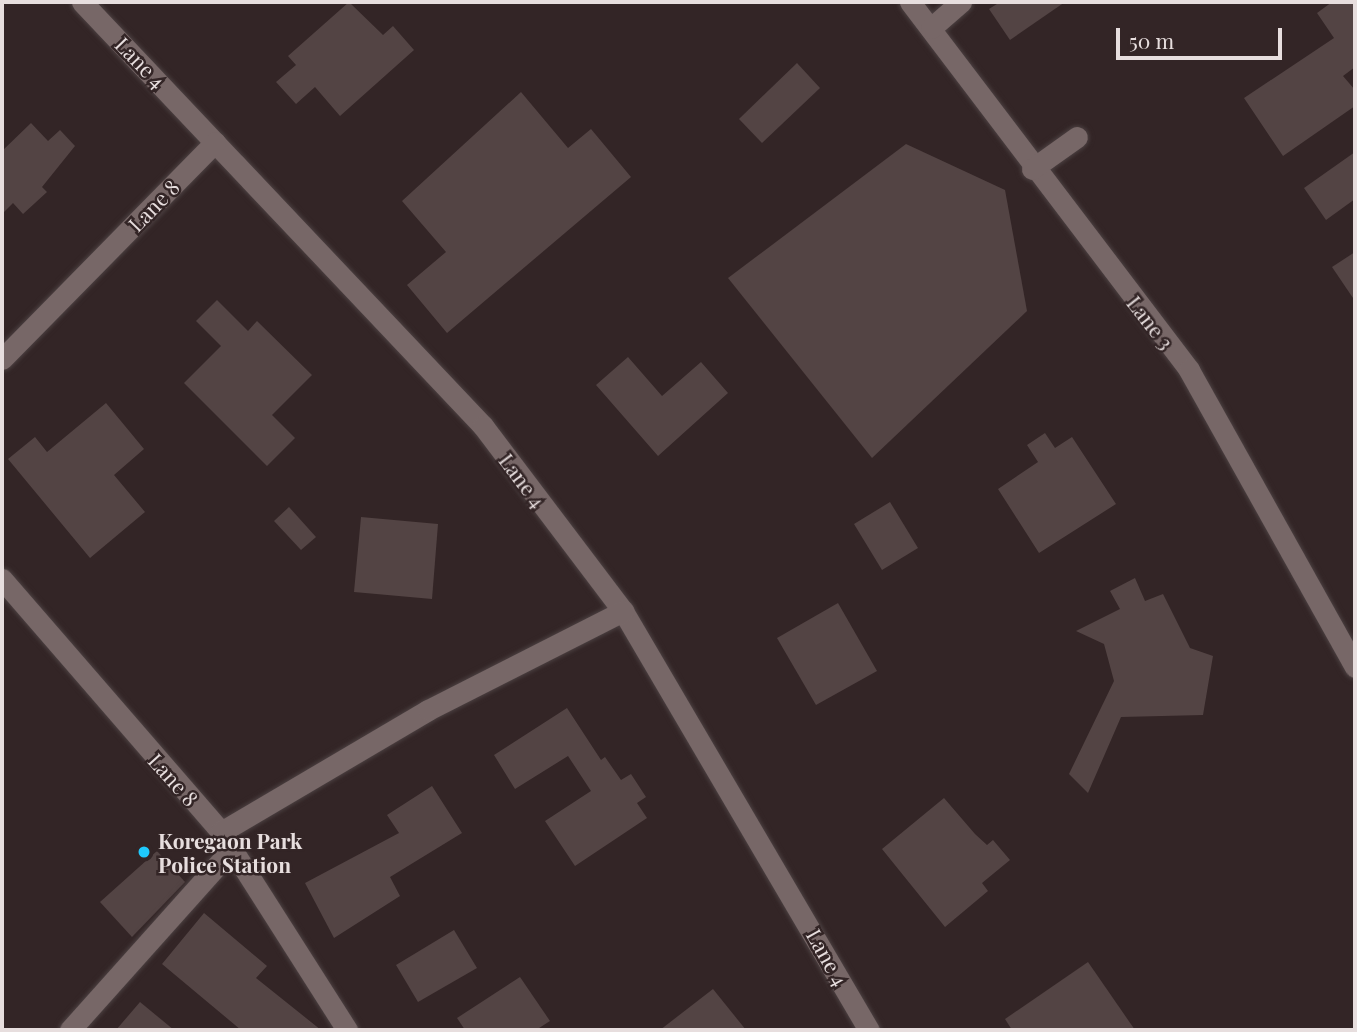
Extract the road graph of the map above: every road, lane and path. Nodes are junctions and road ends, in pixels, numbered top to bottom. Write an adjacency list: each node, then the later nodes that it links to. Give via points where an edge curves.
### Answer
1 (82, 2): 6 (street, Lane 4)
2 (910, 2): 4 (street, Lane 3)
3 (961, 2): 4 (street)
4 (932, 28): 7 (street, Lane 3)
5 (1077, 137): 7 (street)
6 (215, 142): 8 (street, Lane 8); 10 (street, Lane 4, via 483,426)
7 (1032, 169): 11 (street, Lane 3, via 1189,370)
8 (2, 359)
9 (2, 579): 12 (street, Lane 8)
10 (622, 611): 12 (street, via 428,710); 15 (street, Lane 4)
11 (1355, 667)
12 (226, 841): 13 (street); 14 (street, Lane 8)
13 (70, 1030)
14 (347, 1030)
15 (869, 1030)

